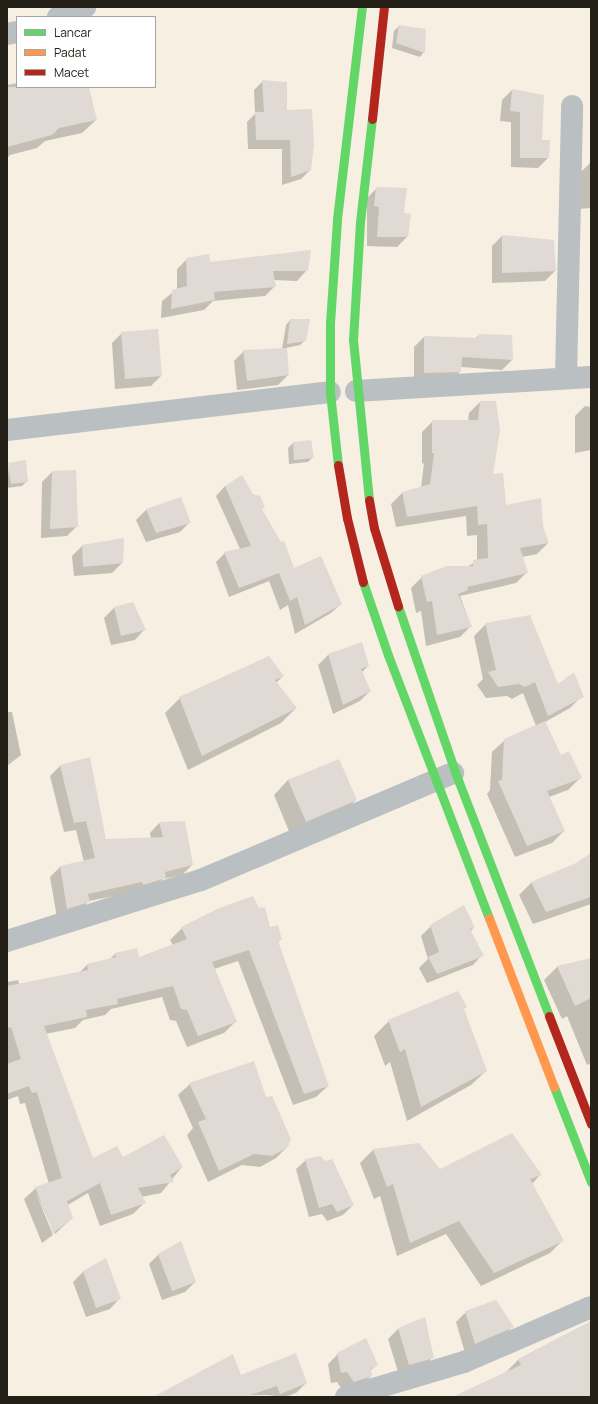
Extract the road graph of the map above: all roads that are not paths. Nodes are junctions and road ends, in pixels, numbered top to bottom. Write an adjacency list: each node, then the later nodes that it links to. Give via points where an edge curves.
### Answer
1 (85, 7): 4 (street)
2 (362, 7): 6 (highway)
3 (384, 7): 6 (highway)
4 (61, 16)
5 (572, 106): 8 (street)
6 (361, 113): 9 (highway, via 360,222 355,282); 10 (highway, via 334,270)
7 (591, 376): 8 (street)
8 (566, 377): 9 (street)
9 (356, 391): 12 (highway, via 374,528 409,644)
10 (330, 392): 11 (street); 13 (highway, via 346,510 363,582)
11 (7, 430)
12 (456, 772): 13 (street); 15 (highway)
13 (435, 781): 14 (street, via 201,880); 16 (highway)
14 (7, 941)
15 (591, 1124)
16 (591, 1182)
17 (591, 1307): 18 (street, via 464,1362)
18 (346, 1397)

